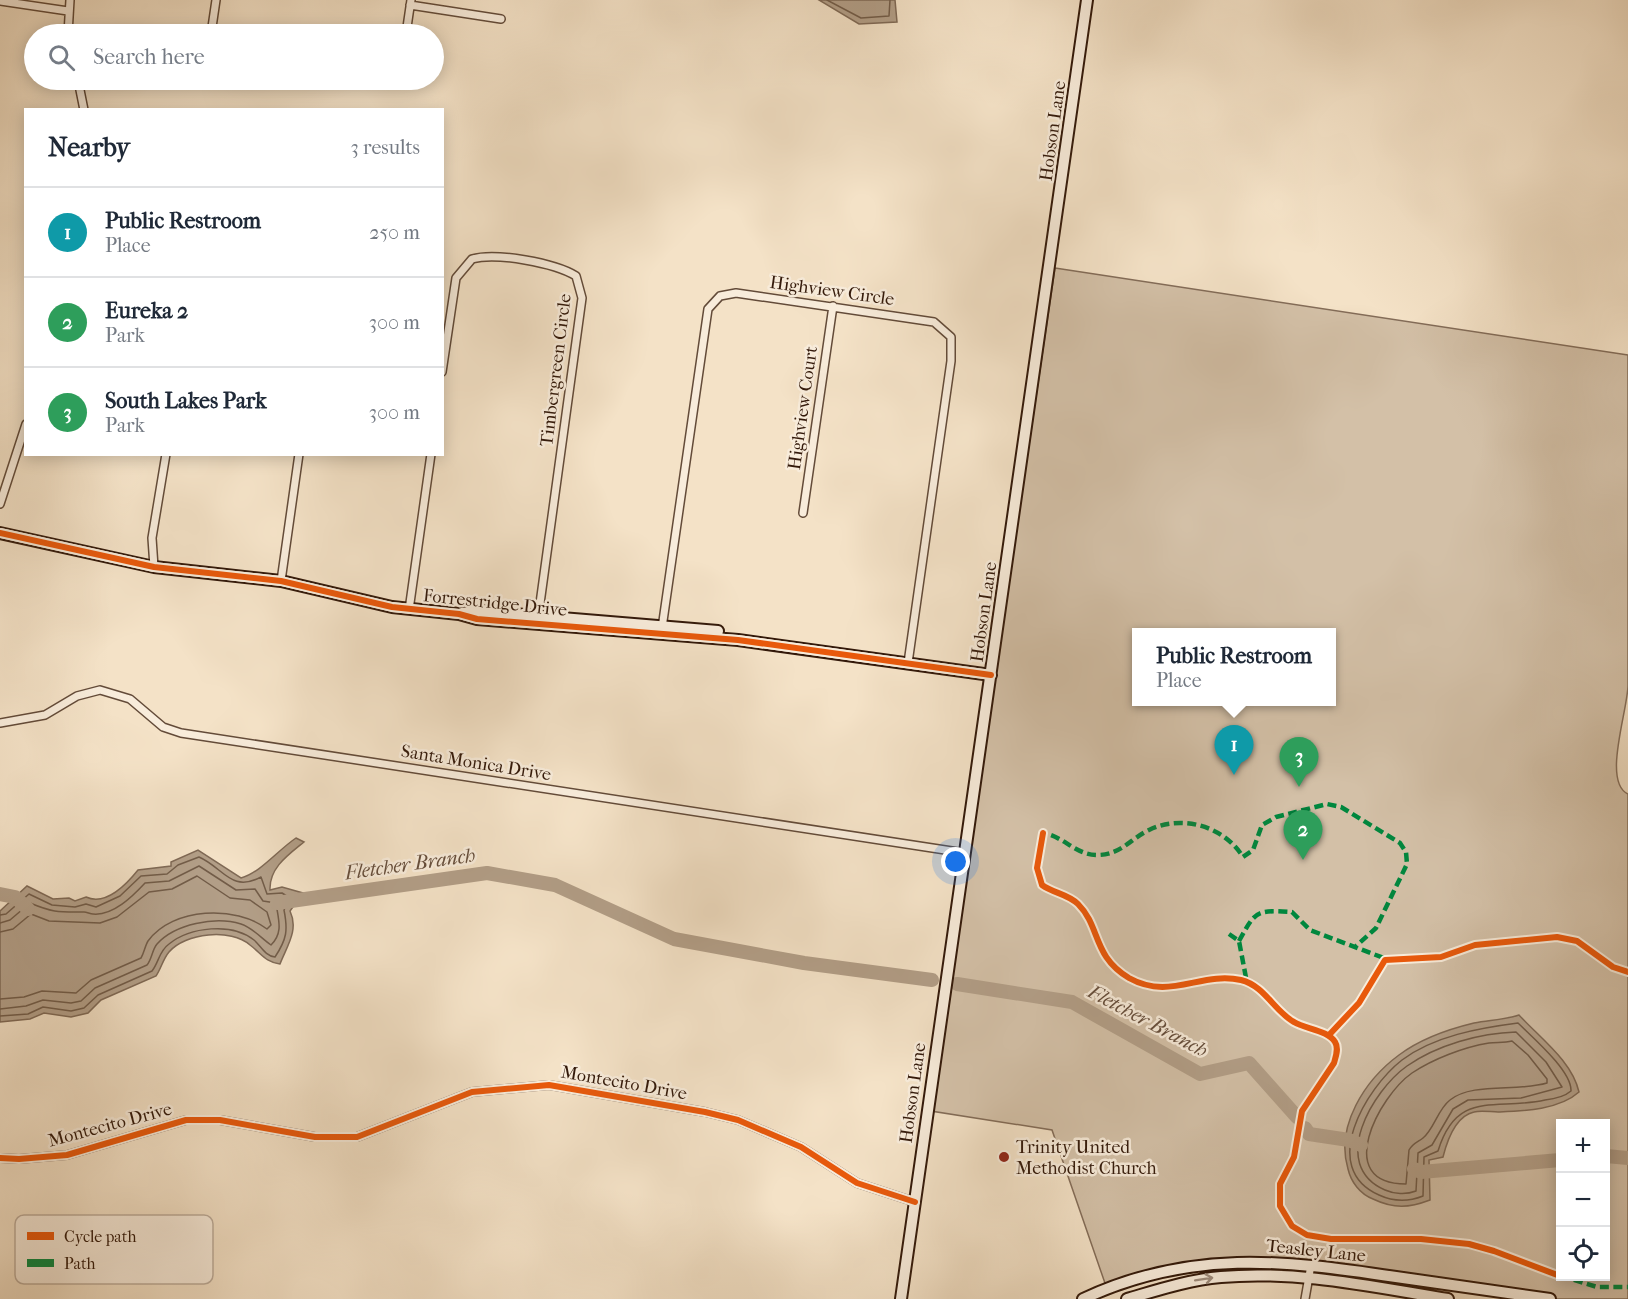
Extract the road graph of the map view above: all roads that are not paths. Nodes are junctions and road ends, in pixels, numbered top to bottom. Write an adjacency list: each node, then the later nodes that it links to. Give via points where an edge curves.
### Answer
1 (70, 0): 6 (street)
2 (216, 0): 9 (street)
3 (1087, 0): 28 (street, Hobson Lane)
4 (0, 1): 6 (street)
5 (411, 3): 7 (street); 10 (street)
6 (68, 11): 8 (street)
7 (501, 19)
8 (68, 24)
9 (213, 24)
10 (408, 24)
11 (80, 90): 12 (street)
12 (84, 108)
13 (833, 306): 20 (street, Highview Court); 26 (street, Highview Circle, via 736,293 720,296 708,309); 27 (street, Highview Circle, via 934,322 951,337 951,362)
14 (444, 359): 25 (street, Timbergreen Circle, via 456,278 472,259 486,256 562,267 576,276 582,298)
15 (24, 430): 19 (street)
16 (166, 456): 22 (street, via 152,538)
17 (299, 456): 23 (street)
18 (431, 456): 24 (street)
19 (0, 504)
20 (803, 513)
21 (0, 533): 22 (street, Forrestridge Drive)
22 (154, 567): 23 (street, Forrestridge Drive)
23 (281, 581): 24 (street, Forrestridge Drive)
24 (409, 610): 25 (street, Forrestridge Drive, via 459,614 477,611)
25 (537, 620): 26 (street, Forrestridge Drive)
26 (662, 629): 27 (street, Forrestridge Drive, via 770,636)
27 (908, 659): 28 (street, Forrestridge Drive)
28 (992, 671): 30 (street, Hobson Lane)
29 (0, 723): 30 (street, Santa Monica Drive, via 45,715 77,696 100,690 130,699 163,727 181,733)
30 (964, 852): 32 (street, Hobson Lane)
31 (0, 1158): 32 (street, Montecito Drive, via 67,1155 186,1120 220,1120 315,1137 357,1137 472,1092 549,1085 738,1120 799,1146 857,1183)
32 (915, 1202): 35 (street, Hobson Lane)
33 (1311, 1265): 34 (street); 36 (street, Teasley Lane, via 1252,1261 1168,1270); 40 (street, Teasley Lane)
34 (1308, 1277): 37 (street, Teasley Lane, one-way to 34, via 1220,1277); 38 (street); 39 (street, Teasley Lane)
35 (901, 1299)
36 (1083, 1299)
37 (1127, 1299)
38 (1305, 1299)
39 (1448, 1299)
40 (1550, 1299)

